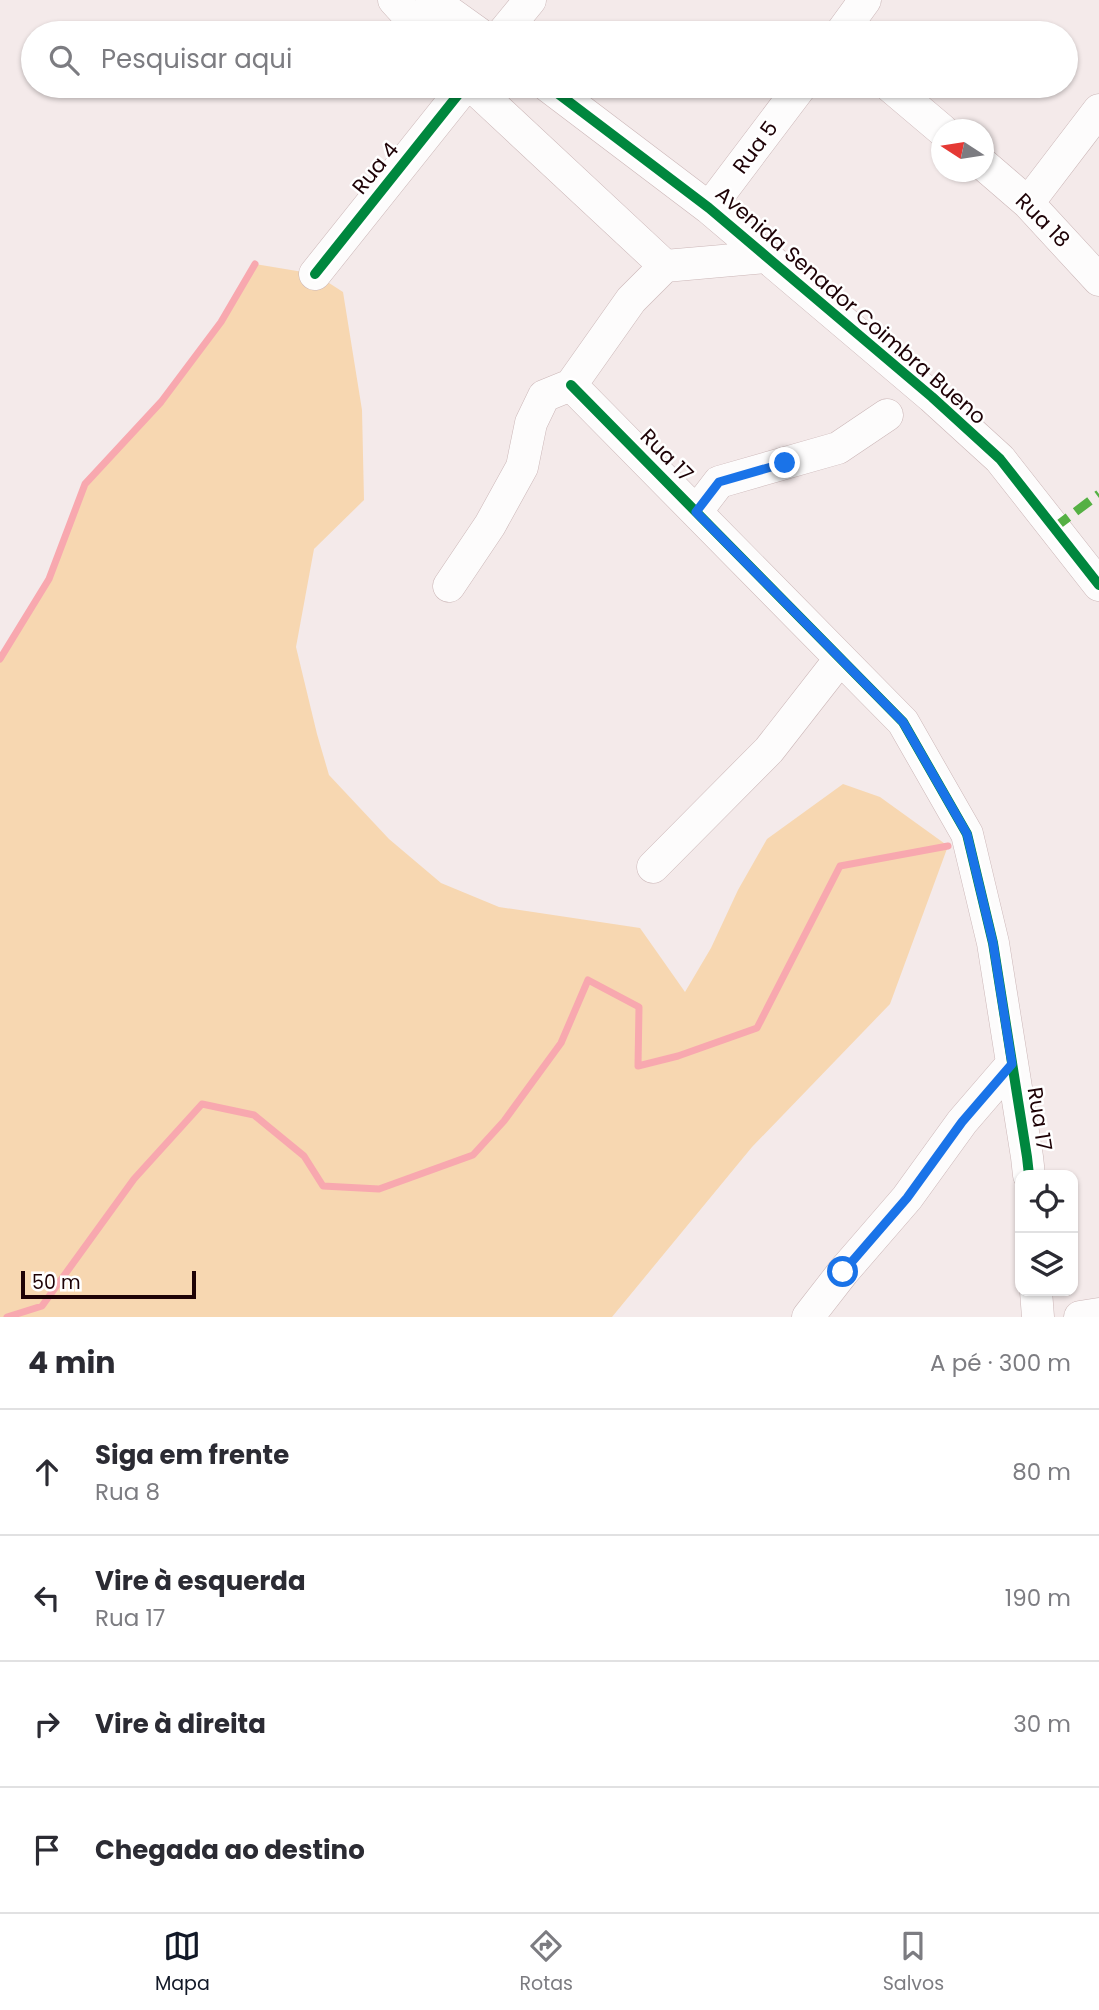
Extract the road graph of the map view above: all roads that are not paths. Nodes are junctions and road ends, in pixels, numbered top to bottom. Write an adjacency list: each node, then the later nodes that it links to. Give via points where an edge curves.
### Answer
1 (394, 0): 5 (street)
2 (432, 0): 6 (street)
3 (530, 0): 7 (street)
4 (866, 0): 8 (street)
5 (413, 21)
6 (461, 21)
7 (513, 21)
8 (850, 21)
9 (455, 98): 21 (street, Rua 4)
10 (485, 98): 20 (street)
11 (564, 98): 18 (street, Avenida Senador Coimbra Bueno)
12 (792, 98): 18 (street, Rua 5)
13 (904, 98): 15 (street)
14 (1099, 110): 17 (street)
15 (931, 121)
16 (994, 173): 17 (street, Rua 18)
17 (1028, 202): 22 (street, Rua 18)
18 (709, 208): 19 (street, Avenida Senador Coimbra Bueno)
19 (767, 257): 20 (street); 26 (street, Avenida Senador Coimbra Bueno, via 1000,459)
20 (665, 266): 23 (street, via 631,300)
21 (315, 274)
22 (1099, 280)
23 (571, 385): 25 (street, Rua 17); 27 (street, via 544,396 531,423 522,467)
24 (887, 415): 25 (street, via 838,448 719,482)
25 (696, 512): 28 (street, Rua 17)
26 (1099, 585)
27 (449, 586)
28 (840, 659): 29 (street, via 769,750); 30 (street, Rua 17, via 903,722 967,834 993,943)
29 (653, 867)
30 (1012, 1064): 31 (street, Rua 17); 34 (street)
31 (1028, 1170)
32 (1036, 1296): 35 (street)
33 (1099, 1314): 36 (street)
34 (808, 1317)
35 (1038, 1317)
36 (1080, 1317)

